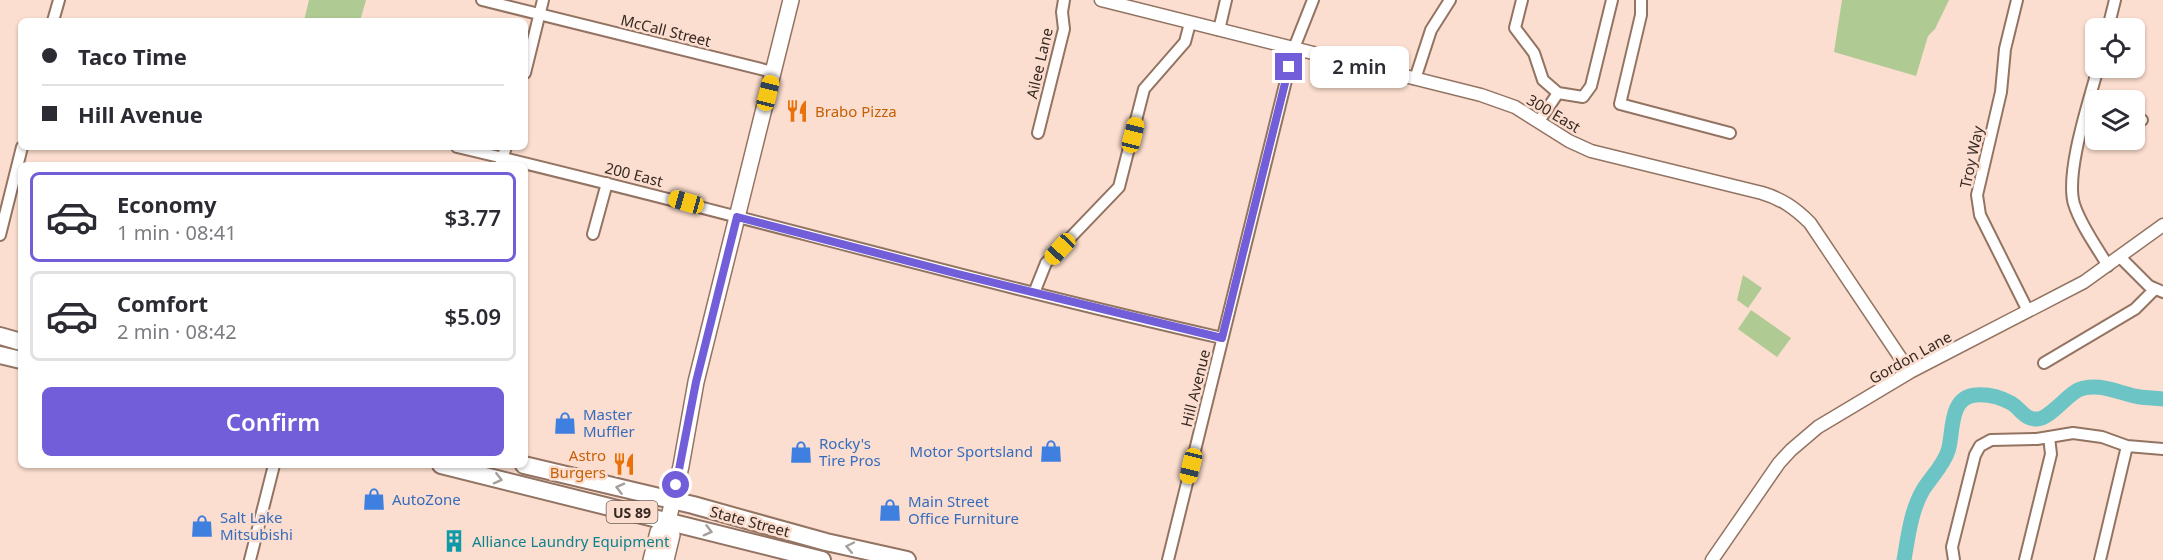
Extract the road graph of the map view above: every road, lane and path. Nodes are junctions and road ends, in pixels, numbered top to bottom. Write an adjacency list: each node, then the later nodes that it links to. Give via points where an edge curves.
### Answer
1 (59, 0): 16 (street)
2 (482, 0): 15 (street, McCall Street)
3 (543, 0): 15 (street)
4 (791, 0): 22 (main road)
5 (1064, 0): 27 (street, Ailee Lane, via 1064,29)
6 (1101, 0): 18 (street, 300 East)
7 (1226, 0): 19 (street)
8 (1313, 0): 20 (street, Hill Avenue)
9 (1450, 0): 23 (street, via 1431,30)
10 (1522, 0): 24 (street, via 1515,28 1534,53 1543,80)
11 (1612, 0): 24 (street, via 1591,86 1583,97)
12 (1641, 0): 28 (street, via 1620,104)
13 (2017, 0): 43 (street, Troy Way, via 1977,195 1980,215)
14 (2115, 0): 17 (street)
15 (540, 14): 21 (street); 22 (street, McCall Street)
16 (54, 18)
17 (2110, 18)
18 (1190, 23): 19 (street, 300 East); 42 (street, via 1185,42 1144,89 1119,187 1046,263)
19 (1219, 30): 20 (street, 300 East)
20 (1294, 48): 23 (street, 300 East); 45 (street, Hill Avenue)
21 (528, 61)
22 (773, 72): 35 (main road)
23 (1415, 79): 25 (street, 300 East, via 1503,102)
24 (1558, 93): 25 (street)
25 (1539, 121): 50 (street, 300 East, via 1591,151 1762,193 1796,209 1810,223)
26 (2085, 129): 40 (street, via 2073,167 2074,205)
27 (1038, 133)
28 (1730, 133)
29 (471, 150): 30 (street, 200 East)
30 (503, 157): 31 (street, 200 East)
31 (523, 162)
32 (18, 163): 38 (street)
33 (528, 163): 34 (street, 200 East)
34 (607, 183): 35 (street, 200 East); 37 (street)
35 (737, 217): 42 (street, 200 East); 57 (main road, via 696,382)
36 (2163, 225): 39 (street, Gordon Lane)
37 (593, 234)
38 (0, 235)
39 (2120, 257): 40 (street, Gordon Lane); 41 (street)
40 (2108, 266): 43 (street, Gordon Lane)
41 (2159, 291): 49 (street)
42 (1034, 292): 45 (street, 200 East)
43 (2028, 311): 50 (street, Gordon Lane)
44 (0, 336): 46 (main road)
45 (1222, 338): 64 (street, Hill Avenue)
46 (18, 341)
47 (0, 355): 48 (main road)
48 (18, 359)
49 (2044, 363)
50 (1910, 372): 65 (street, Gordon Lane, via 1818,427 1791,450)
51 (2049, 437): 52 (street, via 2078,433); 66 (street, via 1991,440 1980,446 1952,547); 67 (street, via 2050,454)
52 (2127, 446): 53 (street); 68 (street)
53 (2163, 449)
54 (528, 466): 57 (main road, State Street / US 89, one-way to 54)
55 (273, 468): 59 (street)
56 (453, 468): 58 (main road, State Street / US 89, one-way to 58)
57 (673, 501): 58 (main road); 63 (main road, State Street / US 89, one-way to 57)
58 (668, 521): 60 (main road, via 658,532); 61 (main road, via 672,536); 62 (main road, State Street / US 89, one-way to 62)
59 (250, 560)
60 (651, 560)
61 (666, 560)
62 (822, 560)
63 (907, 560)
64 (1168, 560)
65 (1712, 560)
66 (1954, 560)
67 (2025, 560)
68 (2100, 560)

